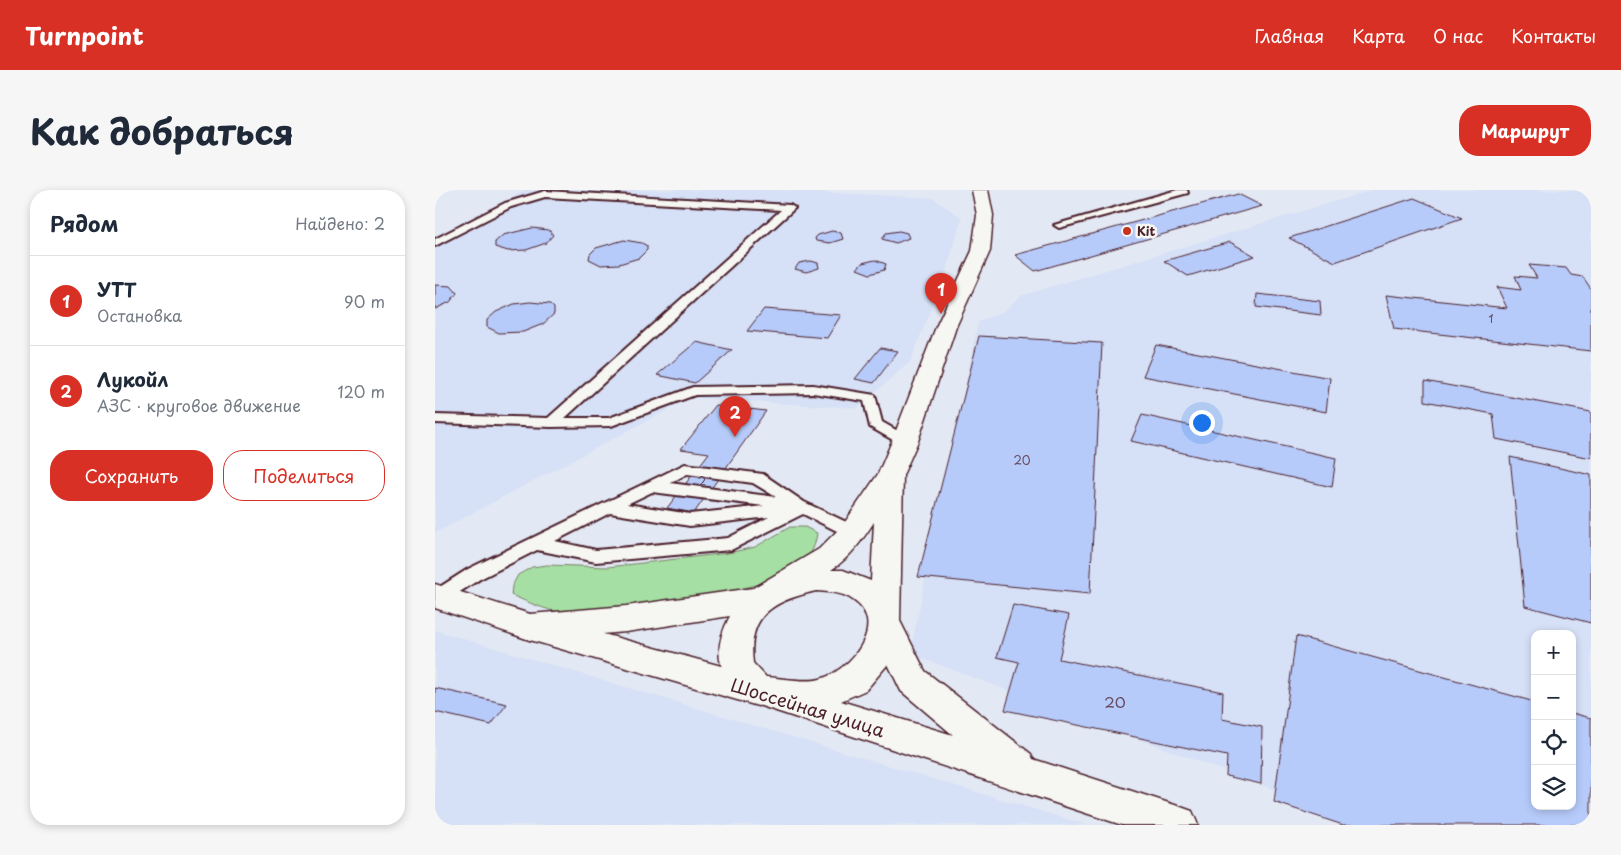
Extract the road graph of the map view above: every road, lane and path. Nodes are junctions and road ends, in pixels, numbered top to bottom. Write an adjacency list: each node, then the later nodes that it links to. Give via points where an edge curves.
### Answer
1 (980, 190): 7 (main road, via 985,215 981,251 946,328)
2 (1182, 190): 3 (lane, via 1183,193)
3 (1059, 225)
4 (435, 243): 6 (lane, via 508,205 545,194 790,208)
5 (435, 419): 6 (lane)
6 (551, 423): 7 (lane, via 611,422 693,391 813,389 870,398 875,424)
7 (905, 441): 8 (main road)
8 (890, 475): 11 (main road); 15 (main road)
9 (608, 507): 10 (lane, via 690,520); 10 (lane, via 650,486); 12 (lane)
10 (803, 507): 11 (lane); 12 (lane, via 731,544 596,556)
11 (853, 532): 14 (main road, via 829,557)
12 (534, 543): 13 (lane)
13 (437, 597): 16 (main road, Шоссейная улица)
14 (760, 598): 15 (main road, via 789,586 816,580 843,582 865,592); 16 (main road, via 626,619); 17 (main road, via 743,621 733,646 739,671)
15 (884, 621): 17 (main road, via 875,657 853,680 820,695); 18 (main road, via 913,681)
16 (530, 627): 17 (main road, Шоссейная улица)
17 (758, 691): 18 (main road, Шоссейная улица)
18 (1028, 775): 19 (main road, Шоссейная улица)
19 (1178, 825)

